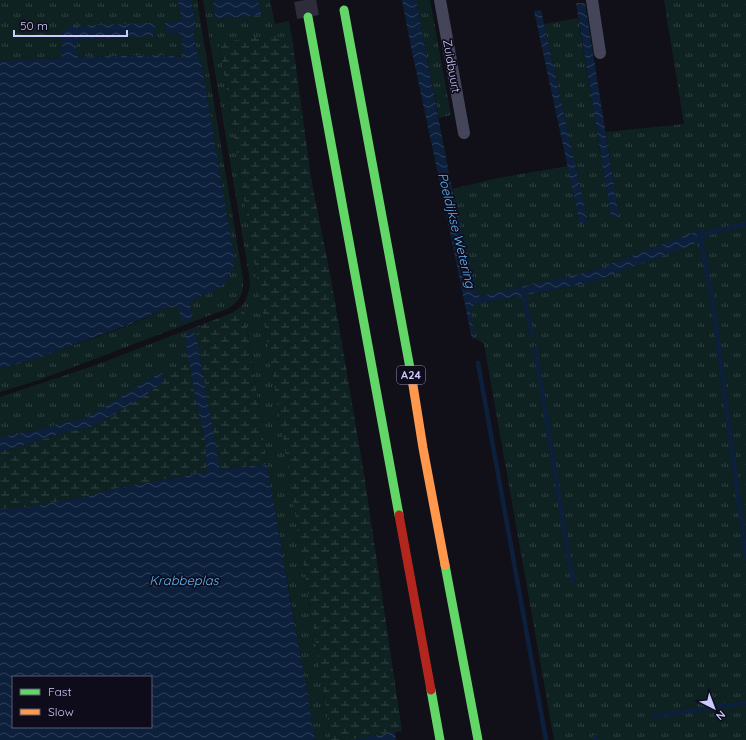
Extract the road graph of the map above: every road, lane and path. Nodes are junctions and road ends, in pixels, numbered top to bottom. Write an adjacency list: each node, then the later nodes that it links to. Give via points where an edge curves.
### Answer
1 (440, 0): 6 (street, Zuidbuurt)
2 (592, 0): 5 (street)
3 (344, 10): 8 (highway, A24)
4 (308, 17): 7 (highway)
5 (600, 53)
6 (464, 133)
7 (440, 740)
8 (478, 740)

